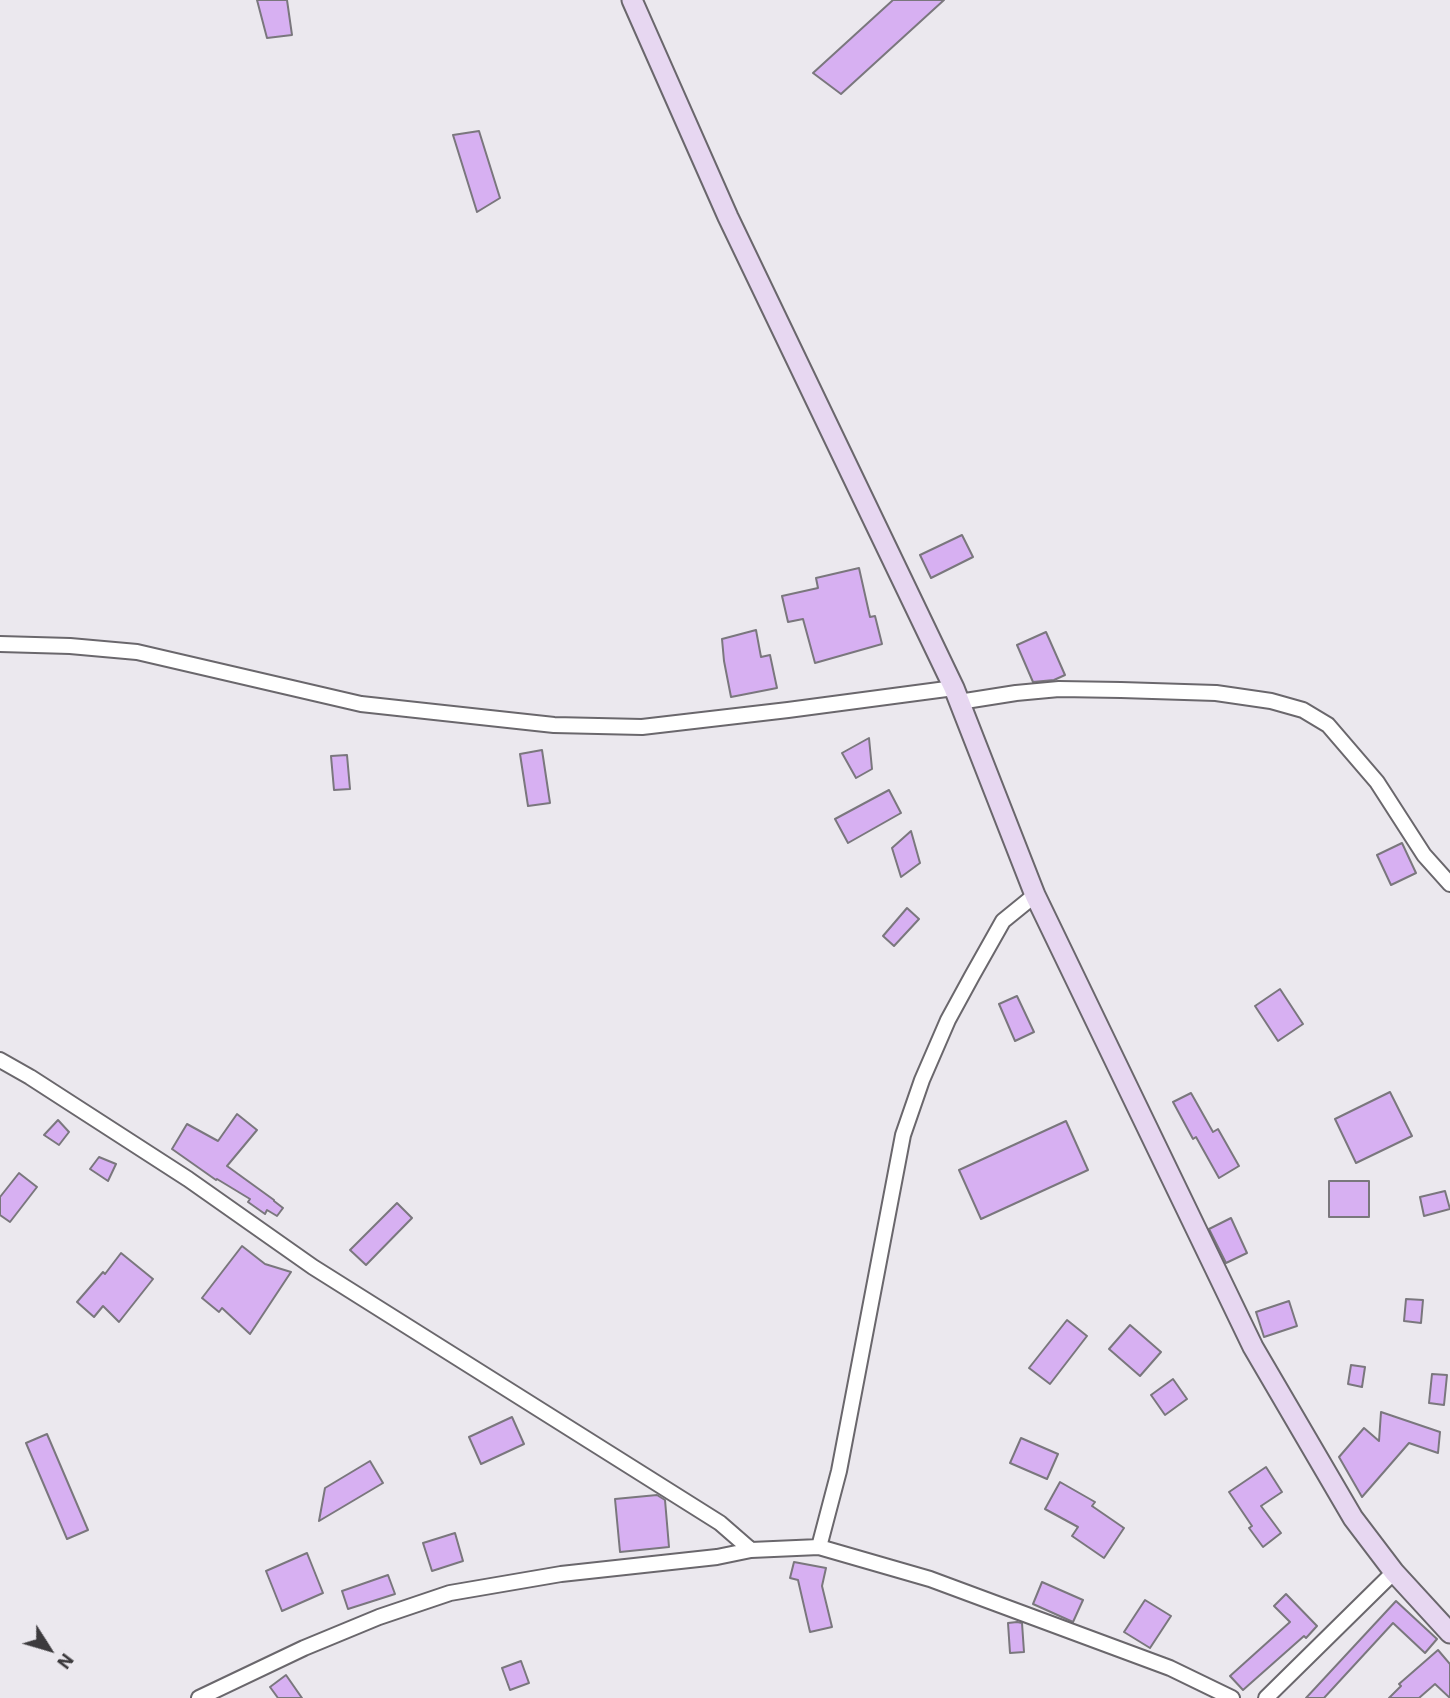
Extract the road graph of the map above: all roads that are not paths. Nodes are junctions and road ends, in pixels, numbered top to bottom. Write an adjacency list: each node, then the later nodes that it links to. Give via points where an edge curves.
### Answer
1 (630, 1): 3 (main road)
2 (0, 644): 3 (street, via 137,652 361,704 554,725 642,727)
3 (957, 695): 4 (street, via 1121,690 1216,694 1303,710 1328,725 1377,782 1424,855); 5 (main road)
4 (1450, 884)
5 (1035, 895): 7 (street, via 1003,921 972,976 948,1020 903,1135 839,1471); 9 (main road, via 1253,1347 1353,1518)
6 (0, 1060): 8 (street, via 188,1179 313,1267 720,1523)
7 (819, 1548): 8 (street); 12 (street, via 929,1579 1047,1621 1170,1668)
8 (751, 1550): 11 (street, via 450,1593 379,1617)
9 (1394, 1572): 10 (main road); 13 (street)
10 (1450, 1633)
11 (199, 1698)
12 (1232, 1698)
13 (1266, 1698)

